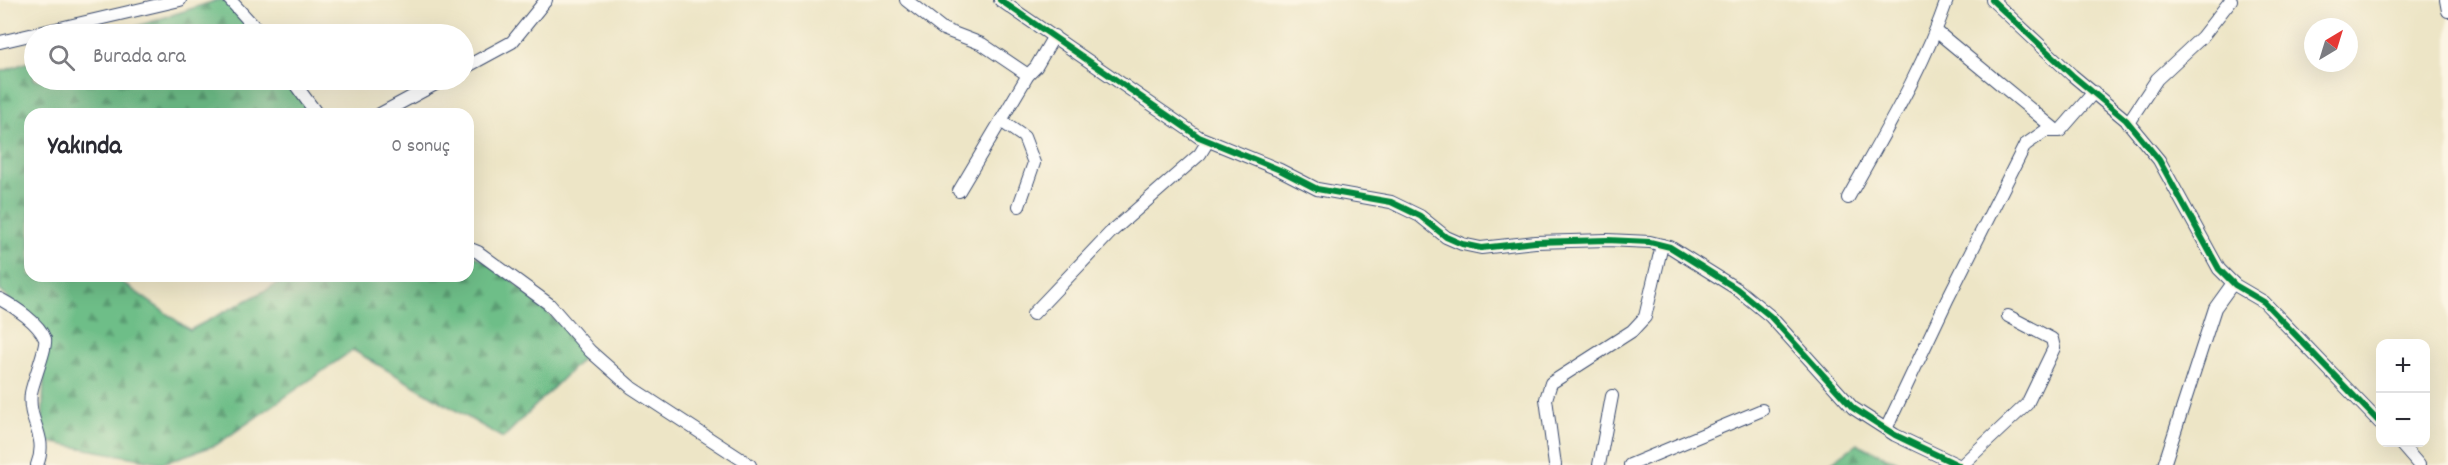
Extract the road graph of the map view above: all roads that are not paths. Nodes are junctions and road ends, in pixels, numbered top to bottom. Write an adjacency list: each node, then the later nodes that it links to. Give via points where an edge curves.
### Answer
1 (180, 0): 11 (street)
2 (230, 0): 12 (street)
3 (546, 0): 17 (street, via 512,42)
4 (906, 0): 18 (street, via 943,28 982,44)
5 (1000, 0): 15 (street)
6 (1947, 0): 13 (street)
7 (1992, 0): 21 (street)
8 (2231, 0): 25 (street, via 2202,37 2157,79)
9 (2446, 0): 10 (street)
10 (2448, 11)
11 (77, 24)
12 (252, 24)
13 (1936, 31): 26 (street); 29 (street)
14 (24, 36): 16 (street)
15 (1054, 36): 18 (street); 27 (street)
16 (0, 42)
17 (474, 63)
18 (1028, 75): 24 (street)
19 (299, 90): 22 (street)
20 (424, 90): 23 (street)
21 (2094, 92): 25 (street); 26 (street)
22 (312, 108)
23 (391, 108)
24 (1001, 121): 28 (street); 30 (street, via 1024,137 1034,163)
25 (2128, 123): 33 (street, via 2159,160 2219,269)
26 (2057, 131): 40 (street, via 2045,131 2025,145)
27 (1208, 141): 31 (street, via 1317,189 1391,202 1462,244 1481,248 1607,240); 35 (street, via 1200,154 1110,233)
28 (959, 191)
29 (1848, 198)
30 (1019, 206)
31 (1662, 245): 40 (street, via 1737,289 1762,310 1853,408); 44 (street, via 1646,317 1632,331 1551,383 1546,399)
32 (474, 250): 43 (street, via 549,304 590,351 632,388)
33 (2233, 283): 39 (street, via 2264,302); 48 (street, via 2215,308)
34 (0, 299): 42 (street, via 12,305 45,339 30,407 42,441)
35 (1033, 314)
36 (2008, 316): 47 (street, via 2052,339 2054,348 2027,404)
37 (1612, 396): 45 (street)
38 (1762, 410): 46 (street)
39 (2376, 419)
40 (1886, 429): 47 (street)
41 (2404, 447): 49 (street)
42 (37, 465)
43 (750, 465)
44 (1555, 465)
45 (1599, 465)
46 (1630, 465)
47 (1960, 465)
48 (2163, 465)
49 (2420, 465)

